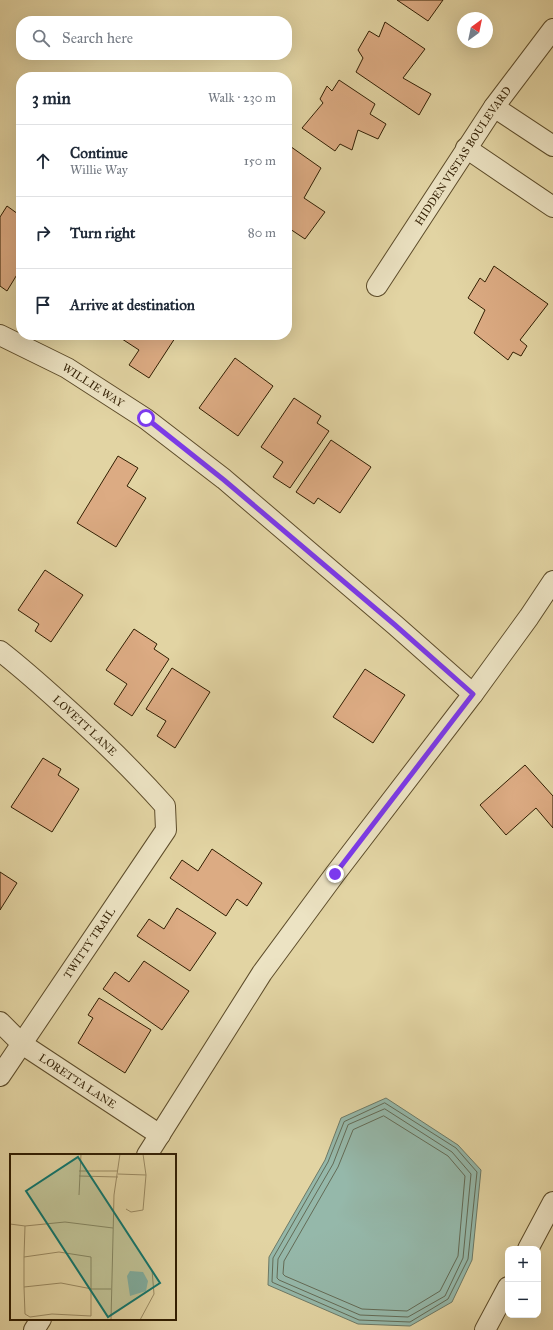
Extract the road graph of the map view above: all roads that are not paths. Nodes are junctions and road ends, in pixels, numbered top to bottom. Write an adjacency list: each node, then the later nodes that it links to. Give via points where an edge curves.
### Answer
1 (553, 29): 2 (street, HIDDEN VISTAS BOULEVARD)
2 (494, 107): 3 (street); 4 (street, HIDDEN VISTAS BOULEVARD)
3 (553, 146)
4 (466, 148): 5 (street); 6 (street, HIDDEN VISTAS BOULEVARD)
5 (553, 206)
6 (376, 286)
7 (0, 334): 10 (street, WILLIE WAY, via 67,368 146,418 224,480)
8 (553, 581): 10 (street, via 530,617)
9 (0, 651): 11 (street, LOVETT LANE, via 89,728)
10 (473, 694): 15 (street, via 262,973)
11 (165, 806): 13 (street, TWITTY TRAIL, via 166,830)
12 (0, 1022): 13 (street, LORETTA LANE)
13 (22, 1044): 14 (street, TWITTY TRAIL); 15 (street, LORETTA LANE)
14 (0, 1076)
15 (160, 1135): 16 (street)
16 (148, 1154)
17 (553, 1202): 18 (street)
18 (530, 1246)
19 (505, 1292): 22 (street)
20 (40, 1320): 21 (street)
21 (34, 1330)
22 (484, 1330)

